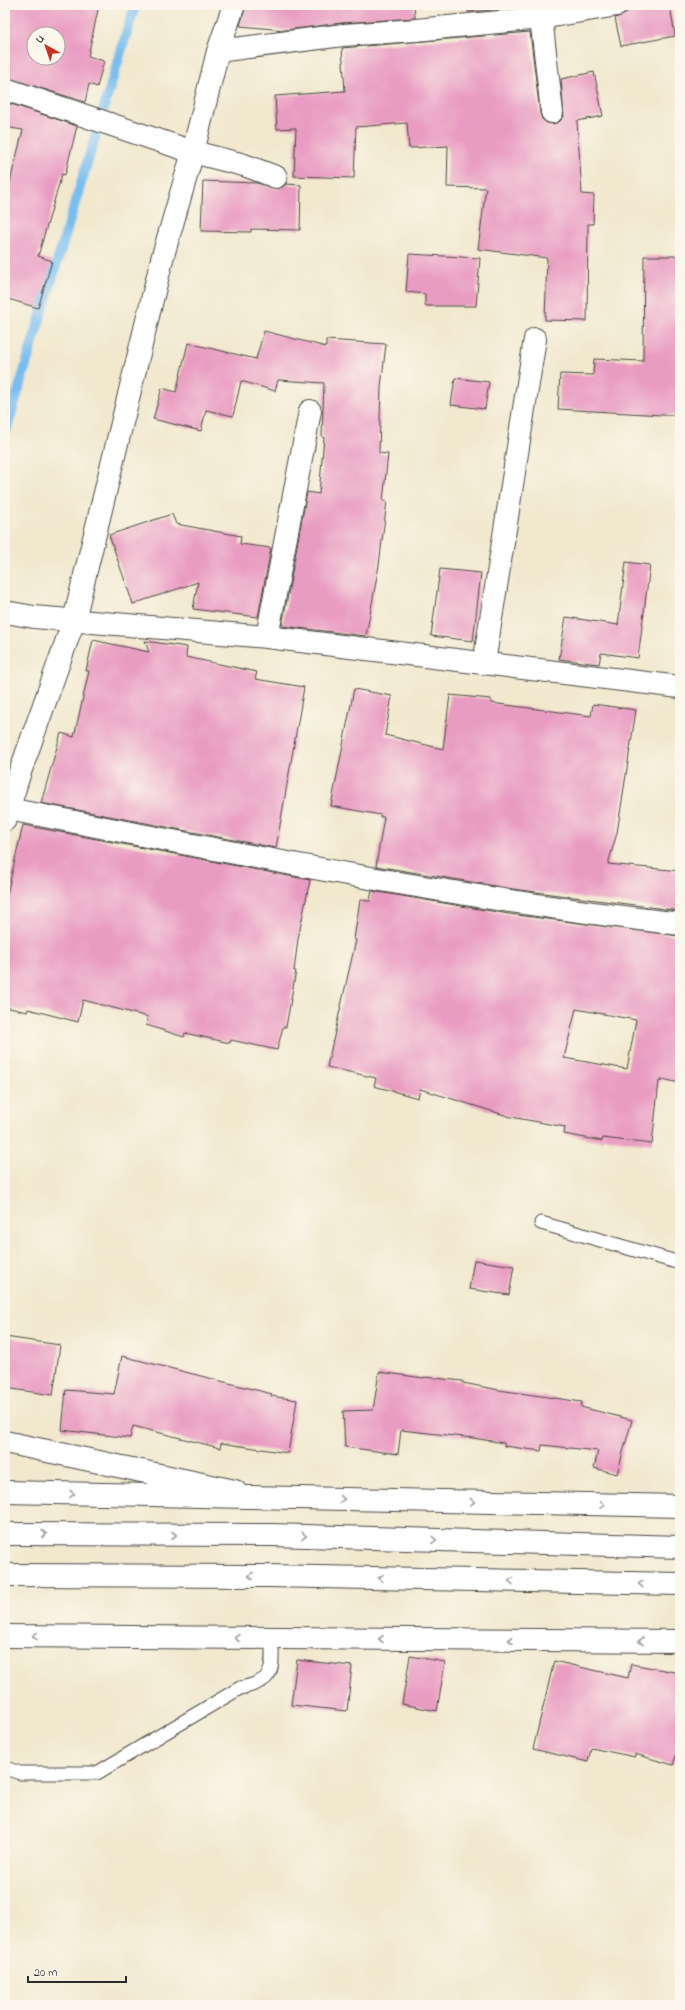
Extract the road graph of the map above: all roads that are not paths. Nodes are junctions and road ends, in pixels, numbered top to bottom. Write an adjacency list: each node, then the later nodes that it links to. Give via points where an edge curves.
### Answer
1 (234, 5): 4 (main road)
2 (616, 5): 3 (main road)
3 (541, 18): 4 (main road, via 343,35); 6 (main road)
4 (218, 50): 7 (main road)
5 (5, 89): 7 (main road)
6 (552, 112)
7 (192, 152): 8 (main road, via 244,165); 12 (main road, via 158,277)
8 (276, 177)
9 (535, 339): 14 (main road)
10 (310, 411): 13 (main road)
11 (5, 612): 12 (main road)
12 (74, 620): 13 (main road); 16 (main road, via 18,775)
13 (267, 637): 14 (main road)
14 (484, 663): 15 (main road)
15 (680, 687)
16 (7, 815): 17 (main road, via 377,880)
17 (680, 924)
18 (542, 1224): 19 (lane)
19 (680, 1264)
20 (5, 1442): 22 (main road)
21 (5, 1492): 22 (main road, one-way to 22)
22 (266, 1498): 23 (main road, one-way to 23)
23 (680, 1506)
24 (5, 1534): 25 (main road, one-way to 25, via 272,1536)
25 (680, 1547)
26 (5, 1575): 27 (main road, one-way to 26, via 275,1576)
27 (680, 1584)
28 (5, 1636): 29 (main road, one-way to 28)
29 (272, 1638): 30 (main road, one-way to 29); 31 (lane, via 272,1668 267,1678 255,1685 240,1688 97,1773 20,1773)
30 (680, 1641)
31 (5, 1768)

